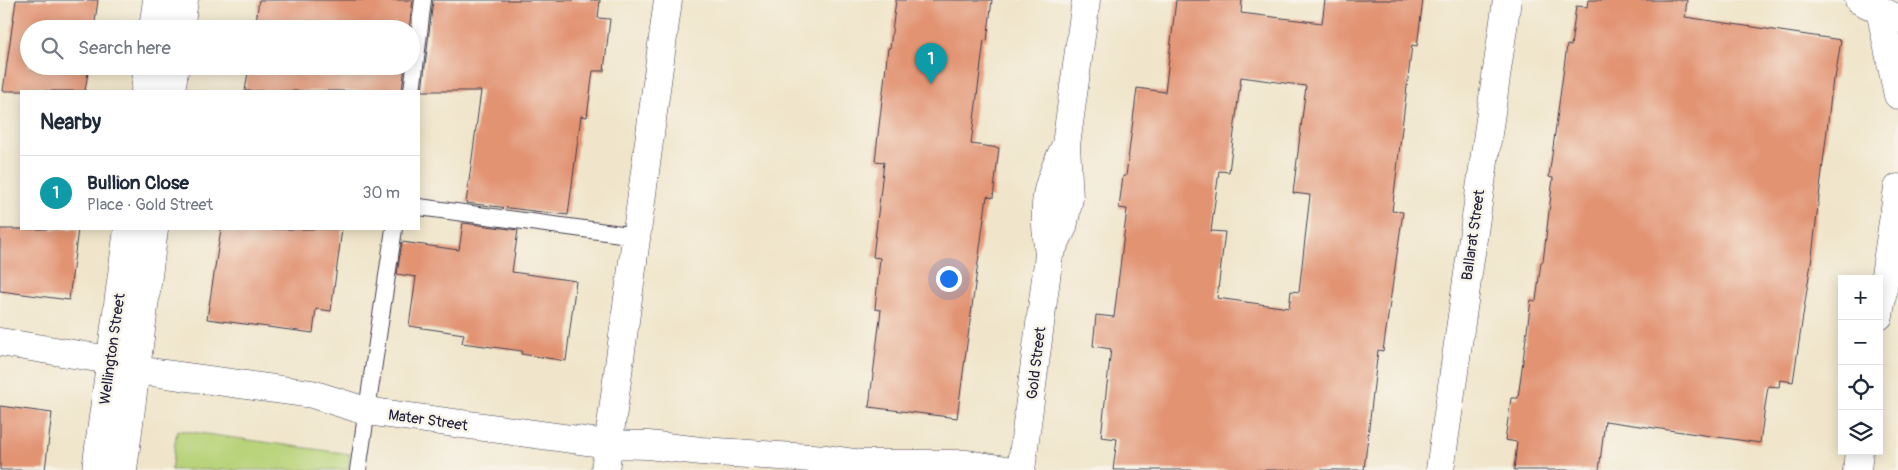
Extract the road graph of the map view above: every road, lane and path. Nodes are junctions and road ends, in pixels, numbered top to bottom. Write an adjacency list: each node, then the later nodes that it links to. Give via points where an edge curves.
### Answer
1 (157, 0): 8 (street)
2 (184, 0): 9 (street)
3 (423, 0): 10 (lane)
4 (668, 0): 23 (street)
5 (1086, 0): 36 (street, Gold Street, via 1066,145 1069,198 1062,227 1049,255)
6 (1507, 0): 37 (street, Ballarat Street)
7 (1879, 10): 17 (street)
8 (154, 20)
9 (181, 20)
10 (420, 25)
11 (147, 75): 14 (street)
12 (174, 75): 15 (street)
13 (414, 75): 16 (lane)
14 (145, 90)
15 (171, 90)
16 (412, 90)
17 (1898, 95)
18 (1898, 188): 24 (street)
19 (420, 208): 23 (lane)
20 (128, 230): 26 (street, Wellington Street)
21 (154, 230): 27 (street, Wellington Street)
22 (394, 230): 28 (lane)
23 (636, 236): 30 (street)
24 (1883, 289)
25 (0, 342): 26 (street, Mater Street)
26 (110, 360): 27 (street, Mater Street); 32 (street, Wellington Street)
27 (136, 370): 28 (street, Mater Street, via 312,394); 33 (street, Wellington Street)
28 (366, 411): 30 (street, Mater Street); 34 (lane)
29 (1859, 455): 38 (street)
30 (607, 457): 31 (street, Mater Street, via 648,445 827,459)
31 (871, 467): 35 (street, Mater Street, via 967,464)
32 (96, 470)
33 (123, 470)
34 (358, 470)
35 (1007, 470)
36 (1021, 470)
37 (1440, 470)
38 (1857, 470)

